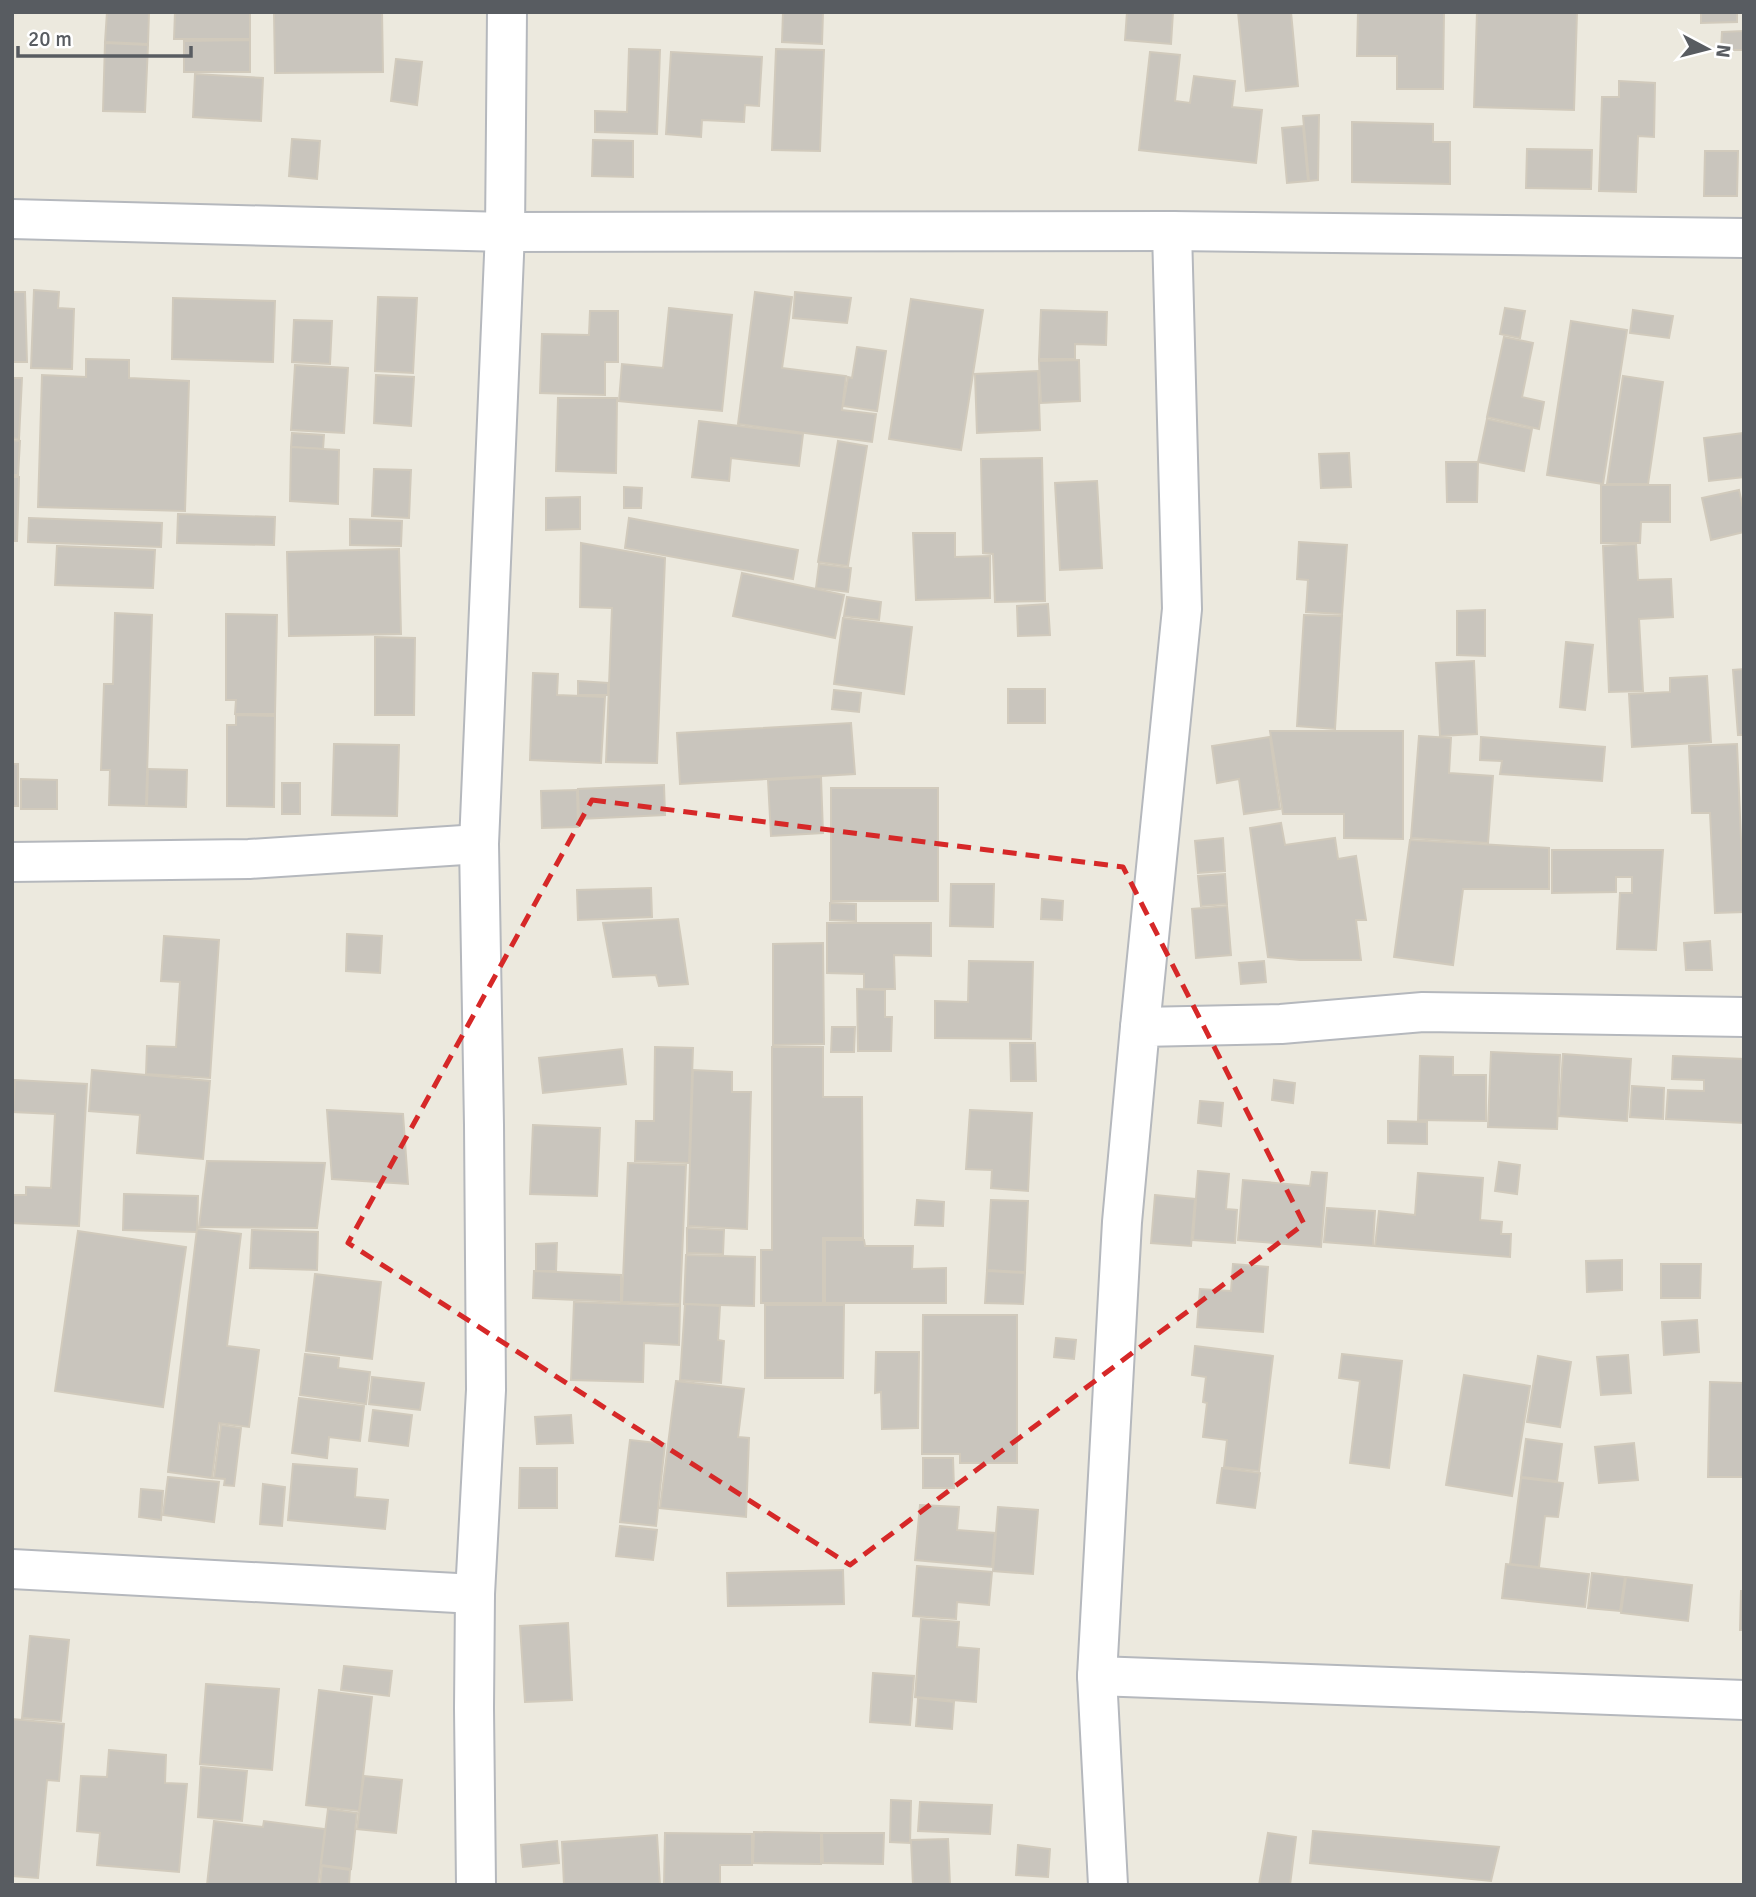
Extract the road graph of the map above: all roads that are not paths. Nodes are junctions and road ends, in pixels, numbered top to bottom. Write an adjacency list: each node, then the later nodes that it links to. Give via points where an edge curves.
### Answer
1 (507, 12): 4 (street)
2 (12, 219): 4 (street)
3 (1172, 231): 4 (street); 5 (street); 9 (street, via 1182,609)
4 (505, 232): 6 (street)
5 (1744, 238)
6 (479, 844): 7 (street, via 248,859); 11 (street, via 486,1390)
7 (12, 862)
8 (1744, 1017): 9 (street, via 1423,1012 1281,1024)
9 (1140, 1027): 12 (street, via 1122,1222)
10 (12, 1569): 11 (street)
11 (475, 1594): 14 (street)
12 (1097, 1675): 13 (street); 15 (street)
13 (1744, 1700)
14 (476, 1885)
15 (1108, 1885)

